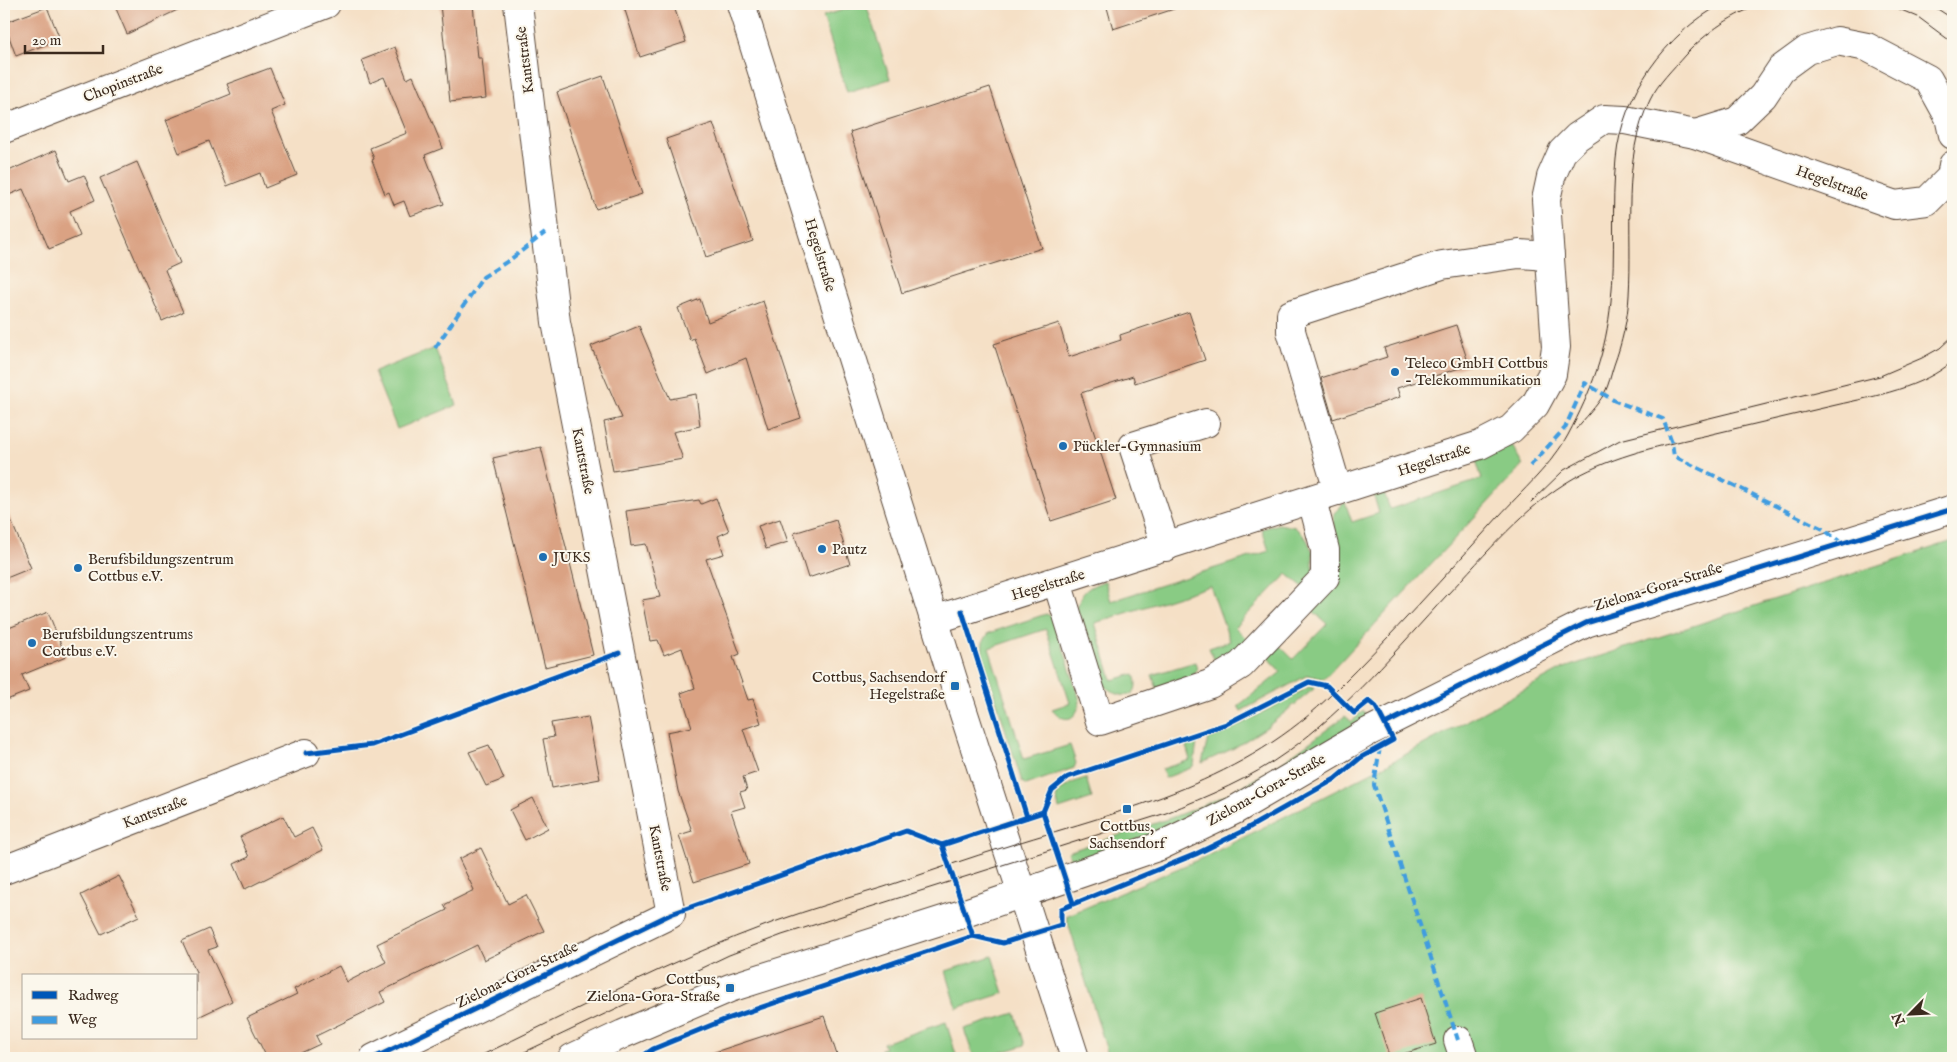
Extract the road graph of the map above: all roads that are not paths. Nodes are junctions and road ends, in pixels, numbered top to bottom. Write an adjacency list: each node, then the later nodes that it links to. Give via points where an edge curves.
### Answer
1 (326, 4): 4 (street, Chopinstraße)
2 (518, 4): 19 (street, Kantstraße, via 556,322)
3 (741, 4): 15 (street, Hegelstraße)
4 (4, 129)
5 (1696, 134): 6 (street, Hegelstraße, via 1737,121 1763,96 1781,69 1807,50 1837,41 1867,47 1928,79 1949,117); 7 (street, Hegelstraße, via 1895,205 1926,201 1951,177); 8 (street, Hegelstraße, via 1604,119 1577,137 1562,152 1551,177 1546,200)
6 (1953, 135)
7 (1953, 165)
8 (1550, 256): 10 (street, Hegelstraße, via 1556,347 1552,374 1535,404 1511,429 1480,445); 10 (street, via 1519,254 1442,265 1290,314 1291,331)
9 (1206, 423): 13 (street, via 1133,446)
10 (1338, 491): 11 (street, Hegelstraße)
11 (1312, 500): 13 (street, Hegelstraße); 14 (street, via 1326,550 1325,577 1241,664 1210,684 1100,721)
12 (1953, 509): 18 (street, Zielona-Gora-Straße, via 1586,623 1368,732 1235,810 1160,846)
13 (1166, 547): 14 (street, Hegelstraße)
14 (1057, 582): 15 (street, Hegelstraße)
15 (934, 620): 18 (street, Hegelstraße)
16 (306, 753): 17 (street, Kantstraße)
17 (4, 870)
18 (1022, 894): 21 (street, Zielona-Gora-Straße, via 730,988); 22 (street, Hegelstraße)
19 (671, 914): 20 (street, Zielona-Gora-Straße)
20 (374, 1058)
21 (572, 1058)
22 (1075, 1058)

